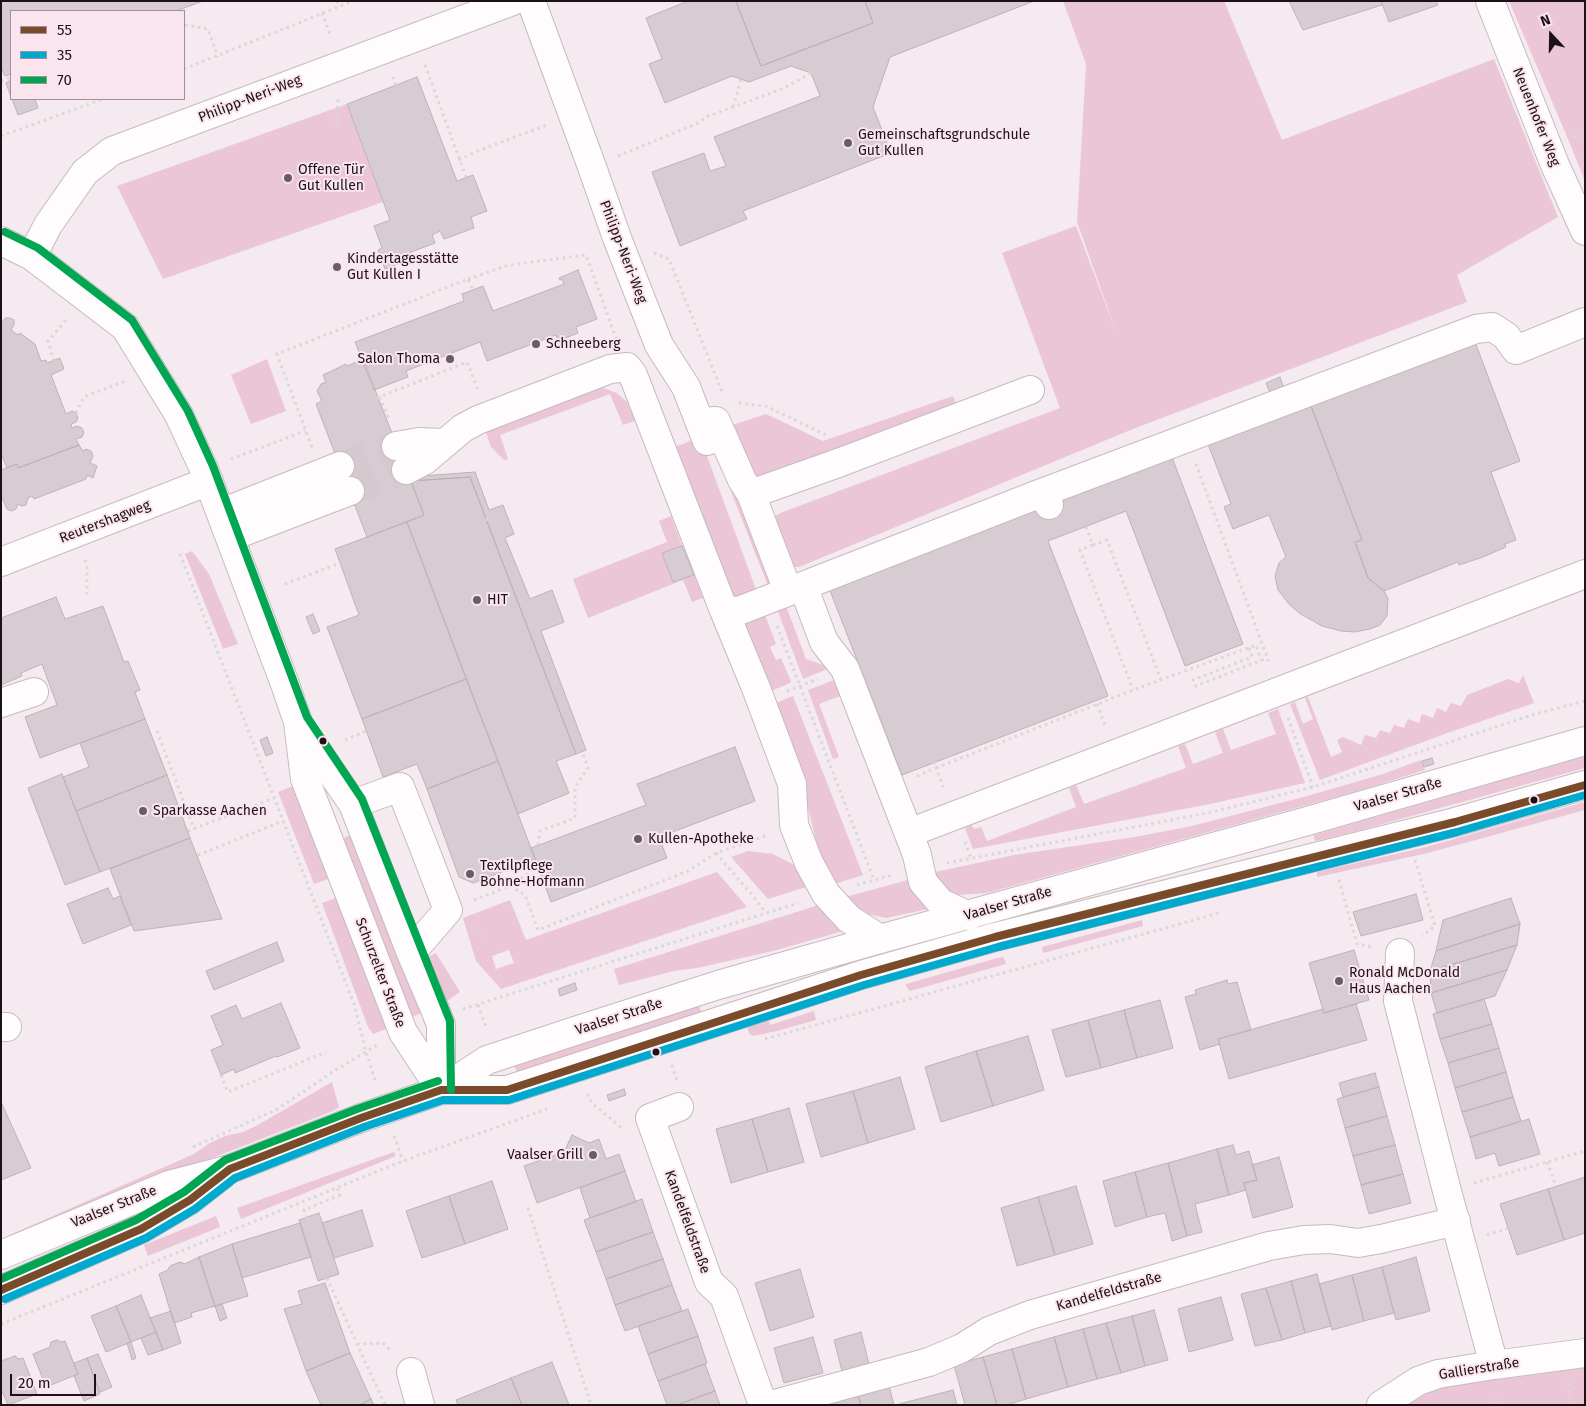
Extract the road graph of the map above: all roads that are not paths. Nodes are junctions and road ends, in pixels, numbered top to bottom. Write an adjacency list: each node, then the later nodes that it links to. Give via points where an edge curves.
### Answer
1 (513, 1): 6 (street, Philipp-Neri-Weg, via 112,151 85,172)
2 (531, 1): 8 (street, Philipp-Neri-Weg, via 616,238)
3 (1490, 1): 4 (street, Neuenhofer Weg, via 1555,166)
4 (1585, 231)
5 (1, 241): 6 (street, Schurzelter Straße)
6 (32, 256): 12 (street, Schurzelter Straße, via 125,328 179,415)
7 (1585, 322): 18 (street, via 1516,350 1506,336 1492,328 1476,329 1047,499)
8 (659, 344): 9 (street); 14 (street, Philipp-Neri-Weg, via 686,386 703,432 716,421)
9 (627, 367): 11 (street, via 610,369 478,420 444,443 419,442); 19 (street, via 633,375)
10 (1030, 390): 14 (street)
11 (397, 446)
12 (207, 475): 15 (street, Schurzelter Straße); 16 (street, Reutershagweg)
13 (345, 478): 15 (street)
14 (751, 494): 18 (street)
15 (226, 525): 22 (street, Schurzelter Straße)
16 (1, 562)
17 (1585, 574): 26 (street)
18 (786, 592): 19 (street, via 736,612); 26 (street, via 845,669)
19 (722, 608): 28 (street, via 792,784 794,825 809,863 826,894 849,919)
20 (34, 692): 21 (street)
21 (1, 703)
22 (298, 722): 25 (street, Schurzelter Straße); 31 (street, Schurzelter Straße, via 305,779 403,1032)
23 (1585, 741): 27 (street, Vaalser Straße)
24 (1585, 785): 31 (street, Vaalser Straße, via 1446,824 995,937 862,975 507,1090)
25 (353, 804): 29 (street, Schurzelter Straße); 29 (street, via 400,787 448,910)
26 (909, 833): 27 (street, via 923,882 941,903)
27 (969, 916): 28 (street, Vaalser Straße)
28 (880, 939): 31 (street, Vaalser Straße, via 718,986 487,1060)
29 (411, 953): 31 (street, Schurzelter Straße, via 440,1025)
30 (1400, 953): 34 (street, via 1398,1001)
31 (441, 1090): 33 (street, Vaalser Straße)
32 (679, 1097): 41 (street, Kandelfeldstraße, via 650,1118 709,1282 724,1296)
33 (230, 1168): 35 (street, Vaalser Straße, via 169,1185); 36 (street, Vaalser Straße, via 190,1200 141,1229)
34 (1456, 1222): 38 (street); 42 (street, Kandelfeldstraße, via 1358,1243 1330,1239 1269,1246 1030,1315 989,1331 962,1348 929,1362)
35 (1, 1255)
36 (1, 1290)
37 (1585, 1354): 38 (street, Gallierstraße)
38 (1494, 1365): 43 (street, Gallierstraße, via 1438,1374 1418,1381)
39 (411, 1372): 40 (street)
40 (420, 1405)
41 (763, 1405)
42 (771, 1405)
43 (1381, 1405)

